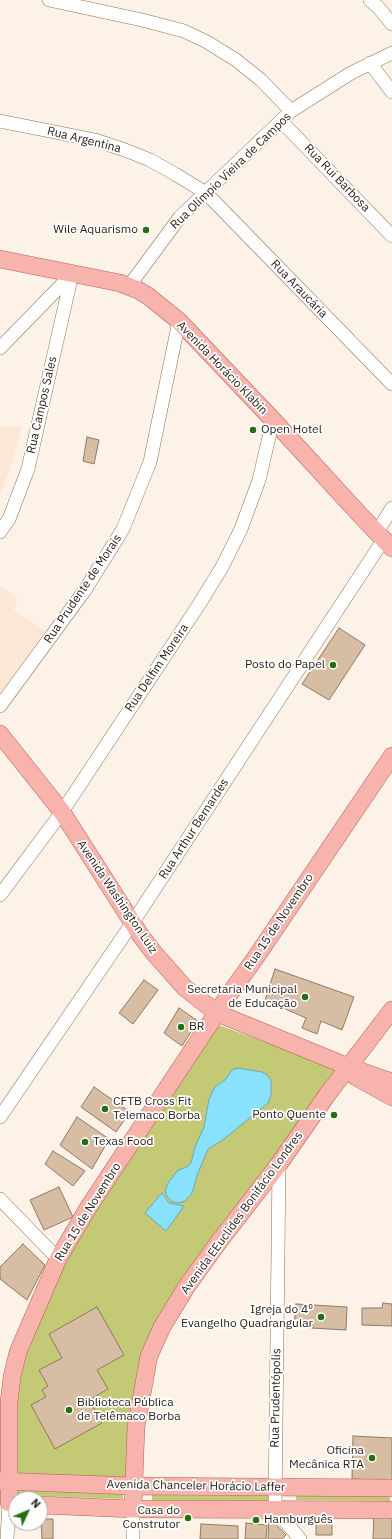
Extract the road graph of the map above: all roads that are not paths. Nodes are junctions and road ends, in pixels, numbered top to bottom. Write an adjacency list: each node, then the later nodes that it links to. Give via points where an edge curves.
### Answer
1 (48, 0): 7 (street, via 184,31 236,60 261,80)
2 (376, 2): 3 (street)
3 (392, 24)
4 (392, 53): 5 (street, Rua Olímpio Vieira de Campos)
5 (370, 63): 6 (street); 7 (street, Rua Olímpio Vieira de Campos)
6 (392, 92)
7 (291, 111): 9 (street, Rua Olímpio Vieira de Campos)
8 (0, 121): 10 (street, Rua Argentina, via 95,140 125,150 150,160)
9 (281, 121): 10 (street, Rua Olímpio Vieira de Campos); 11 (street, Rua Rui Barbosa)
10 (206, 193): 14 (street, Rua Olímpio Vieira de Campos, via 180,217); 17 (street, Rua Araucária)
11 (392, 236)
12 (0, 259): 13 (main road, Avenida Horácio Klabin)
13 (72, 274): 14 (main road, Avenida Horácio Klabin); 16 (street); 20 (street, Rua Campos Sales, via 28,469 9,519)
14 (129, 286): 15 (main road, Avenida Horácio Klabin, via 148,296)
15 (179, 321): 18 (main road, Avenida Horácio Klabin); 22 (street, Rua Prudente de Morais, via 150,462 123,529 85,590)
16 (0, 348)
17 (392, 384)
18 (273, 420): 21 (main road, Avenida Horácio Klabin); 25 (street, Rua Delfim Moreira, via 259,480 241,528 222,566)
19 (392, 508): 21 (street, Rua Arthur Bernardes)
20 (0, 532)
21 (384, 539): 27 (street, Rua Arthur Bernardes)
22 (0, 706)
23 (0, 734): 25 (main road, Avenida Washington Luiz)
24 (392, 756): 29 (main road, Rua 15 de Novembro)
25 (62, 812): 26 (street, Rua Delfim Moreira); 27 (main road, Avenida Washington Luiz)
26 (0, 895)
27 (133, 922): 29 (main road, Avenida Washington Luiz, via 154,953 185,988); 33 (street, Rua Arthur Bernardes)
28 (392, 1010): 30 (main road, Avenida EEuclides Bonifácio Londres)
29 (218, 1013): 30 (main road, Avenida Washington Luiz); 36 (main road, Rua 15 de Novembro, via 92,1202)
30 (349, 1067): 31 (main road, Avenida Washington Luiz); 32 (main road, Avenida Washington Luiz, via 357,1078); 34 (main road, Avenida EEuclides Bonifácio Londres)
31 (392, 1082)
32 (392, 1097)
33 (0, 1117)
34 (279, 1164): 38 (main road, Avenida EEuclides Bonifácio Londres, via 187,1286 162,1327 149,1356 136,1427); 39 (street, Rua Prudentópolis)
35 (0, 1199): 36 (street)
36 (58, 1259): 37 (main road, Rua 15 de Novembro, via 18,1352 12,1377)
37 (5, 1481): 38 (main road, Avenida Chanceler Horácio Laffer); 41 (main road, Rua 15 de Novembro)
38 (133, 1486): 39 (main road, Avenida Chanceler Horácio Laffer); 43 (main road, Avenida EEuclides Bonifácio Londres)
39 (275, 1488): 40 (main road, Avenida Chanceler Horácio Laffer); 44 (street, Rua Prudentópolis)
40 (392, 1488)
41 (8, 1504): 46 (street)
42 (48, 1505): 43 (main road, Avenida Chanceler Horácio Laffer)
43 (133, 1509): 44 (main road, Avenida Chanceler Horácio Laffer); 47 (street)
44 (275, 1509): 45 (main road, Avenida Chanceler Horácio Laffer); 48 (street)
45 (392, 1510)
46 (7, 1539)
47 (133, 1539)
48 (300, 1539)

